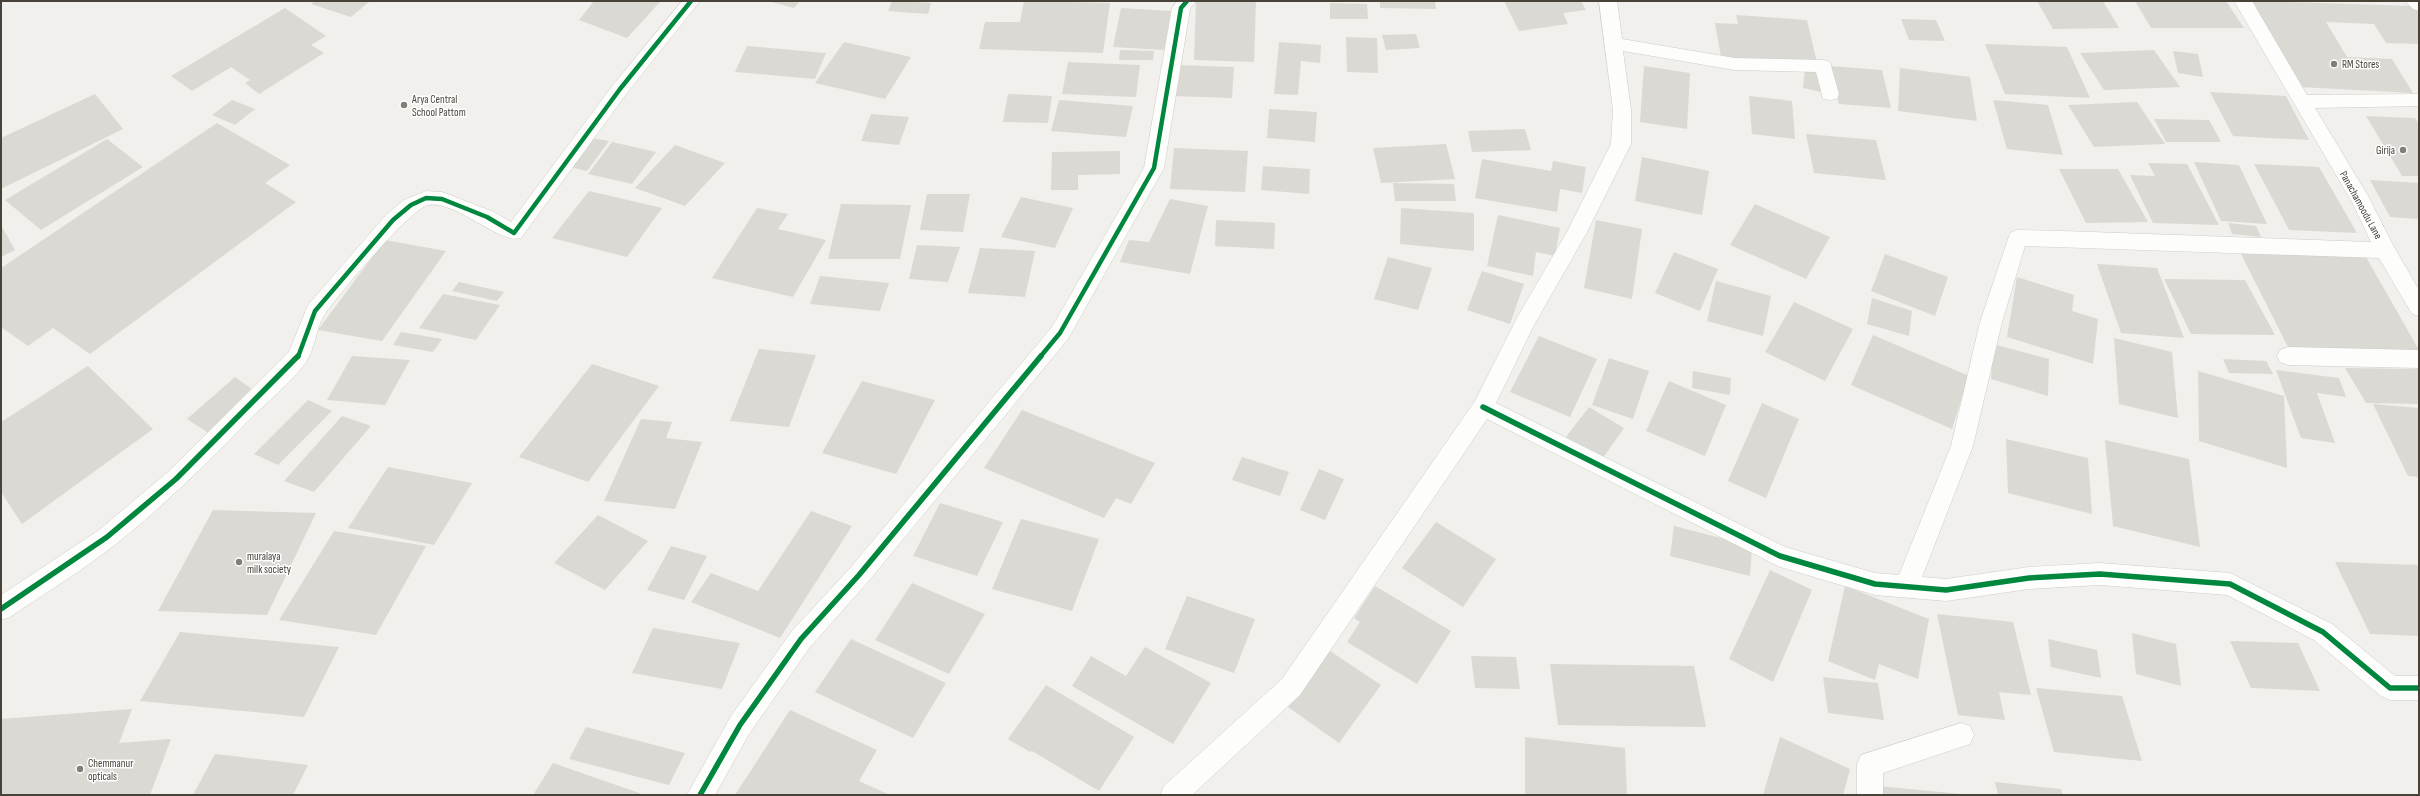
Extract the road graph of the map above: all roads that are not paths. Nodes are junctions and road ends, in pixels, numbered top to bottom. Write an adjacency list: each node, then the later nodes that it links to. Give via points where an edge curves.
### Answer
1 (691, 1): 17 (street, via 620,89 514,233 487,217 442,199 426,198 411,205 393,220 315,311 298,357 176,479 107,536)
2 (1187, 1): 20 (street, via 1182,8 1154,168 1060,333 859,575 801,639 740,725)
3 (1608, 1): 7 (street)
4 (2243, 1): 10 (street, Panachamoodu Lane)
5 (2414, 1): 6 (street)
6 (2419, 5)
7 (1615, 44): 8 (street, via 1735,64 1824,66); 15 (street, via 1622,110 1621,144)
8 (1830, 94)
9 (2419, 100): 10 (street)
10 (2302, 102): 11 (street, Panachamoodu Lane, via 2361,201)
11 (2385, 250): 12 (street, Panachamoodu Lane); 16 (street, via 2285,248 2104,238 2017,238 1991,322 1962,446)
12 (2419, 308)
13 (2288, 356): 14 (street)
14 (2419, 359)
15 (1483, 407): 16 (street, via 1780,556 1875,584); 21 (street, via 1291,687)
16 (1906, 586): 18 (street, via 1946,590 2029,578 2100,574 2230,584 2323,632 2390,688)
17 (1, 609)
18 (2419, 688)
19 (1961, 735): 22 (street, via 1870,764)
20 (700, 795)
21 (1173, 795)
22 (1870, 795)

